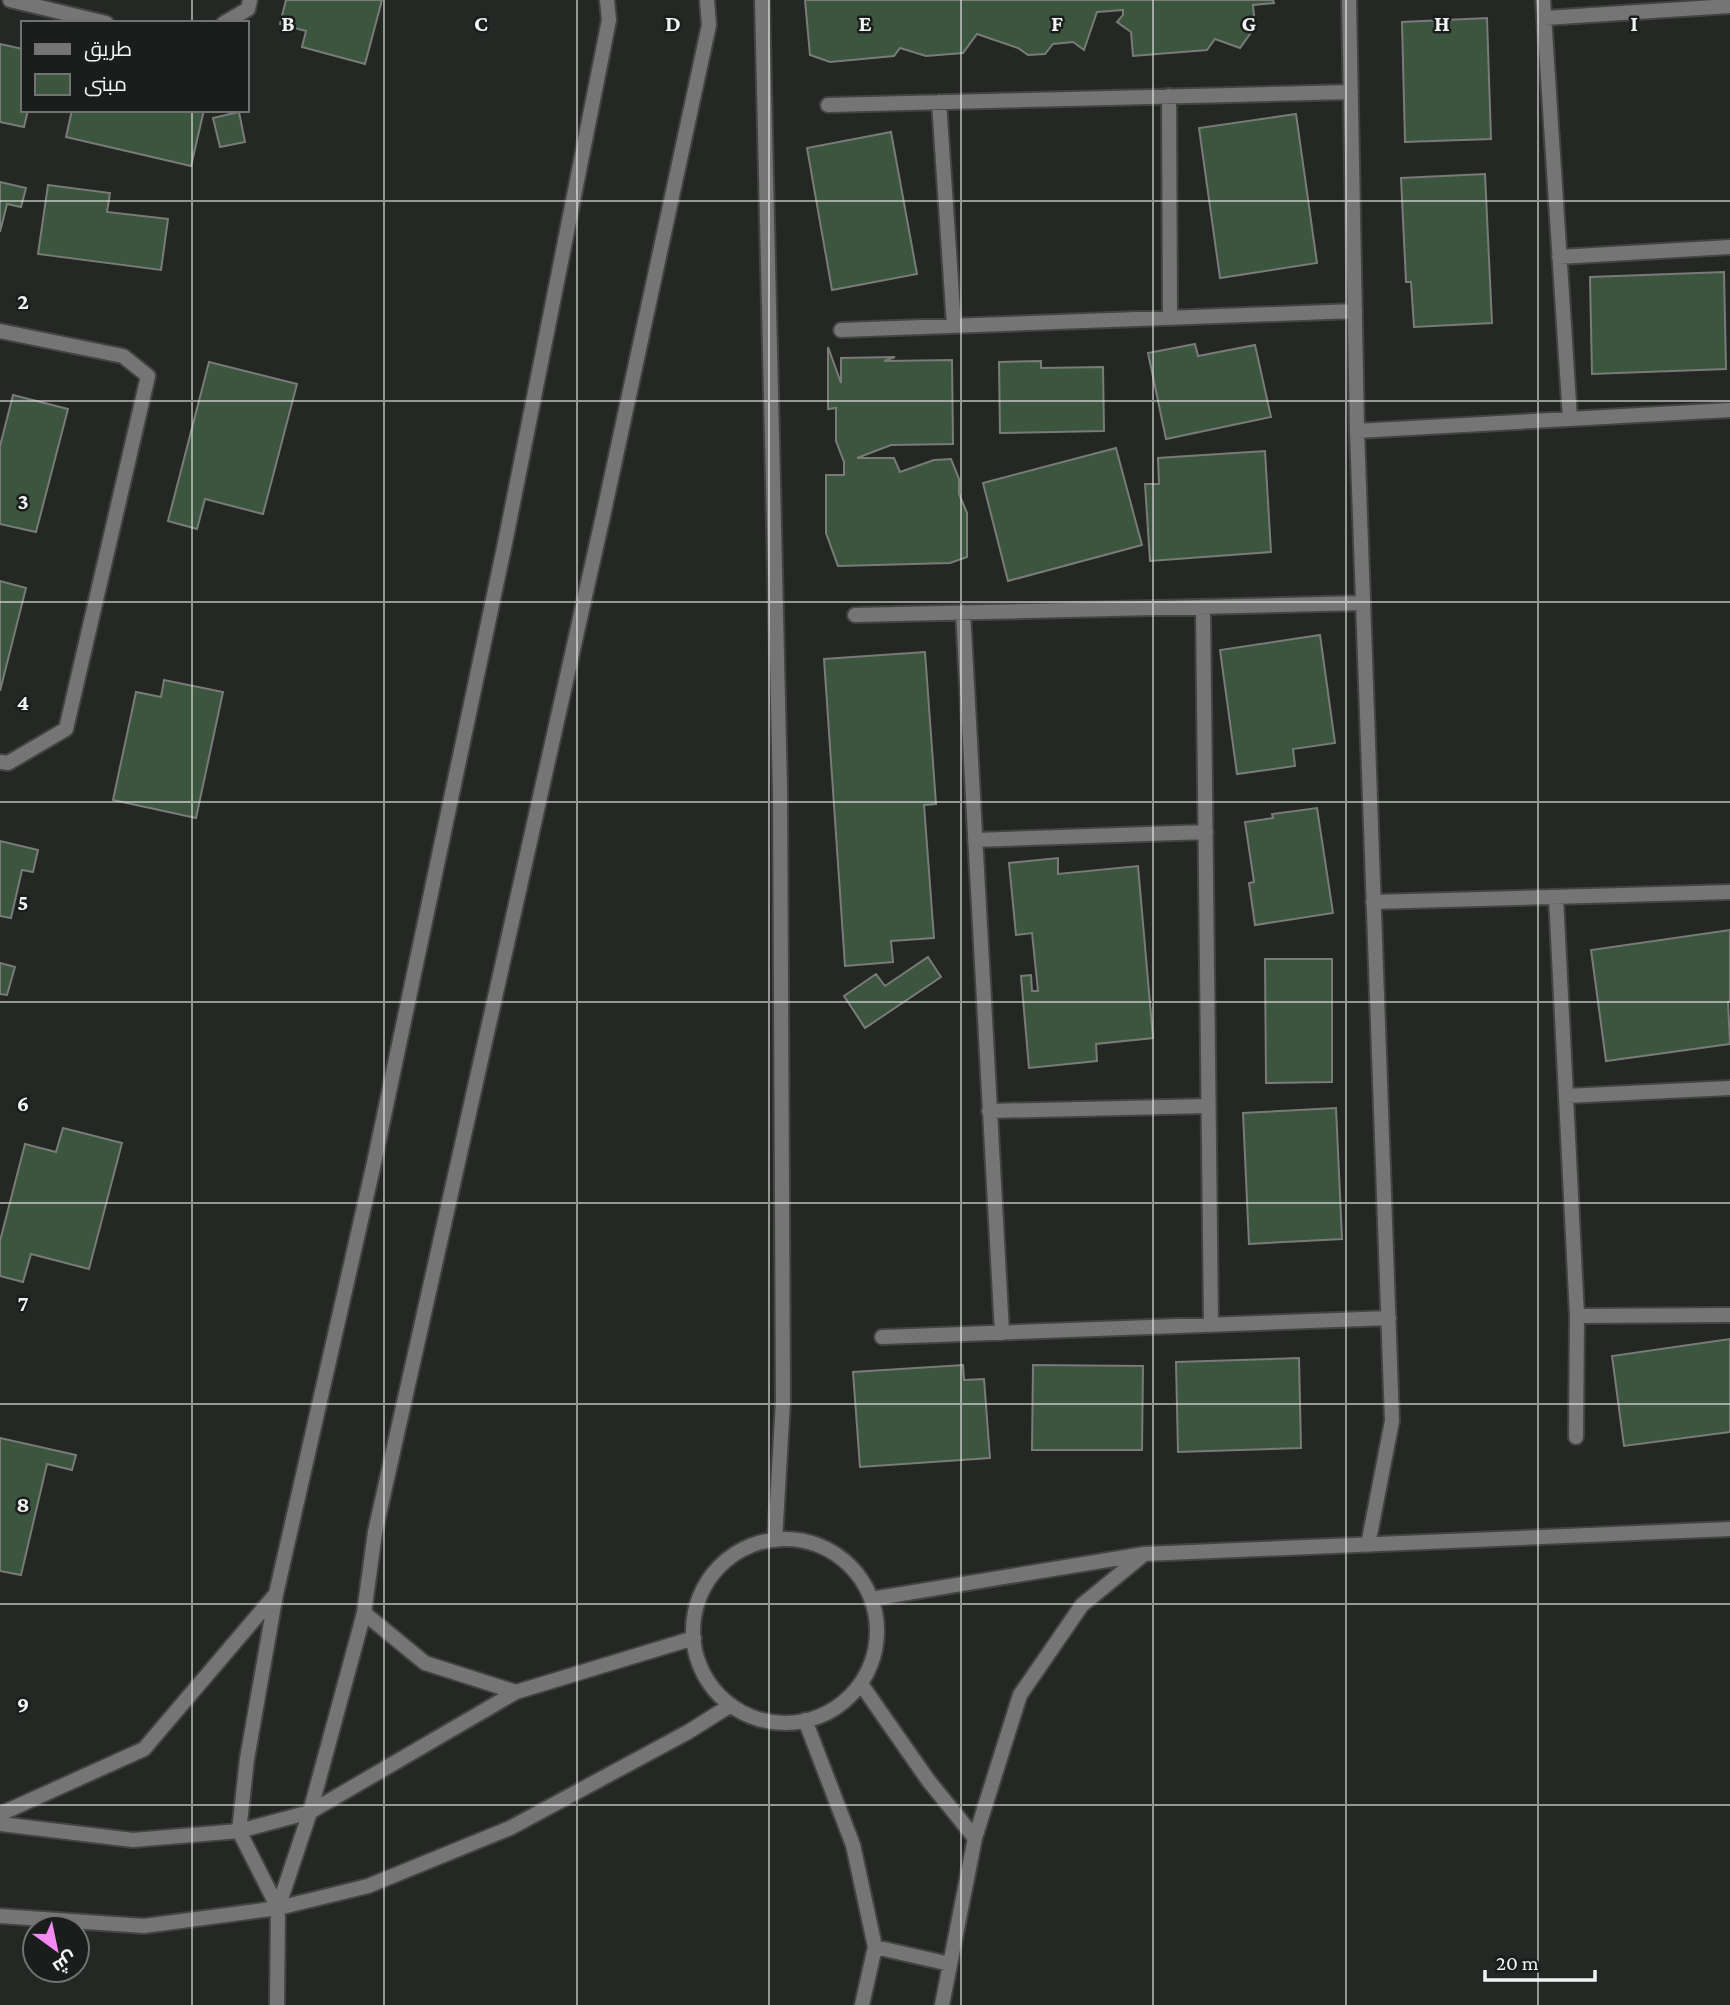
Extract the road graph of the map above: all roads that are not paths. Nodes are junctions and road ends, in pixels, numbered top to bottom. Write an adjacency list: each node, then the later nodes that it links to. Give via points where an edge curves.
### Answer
1 (10, 0): 10 (street)
2 (250, 0): 11 (street, via 248,9)
3 (607, 0): 51 (street, via 609,20 499,570 374,1163)
4 (707, 0): 53 (street, via 709,25 375,1532)
5 (762, 0): 48 (street, via 780,804 783,1401)
6 (1349, 0): 12 (street)
7 (1543, 0): 9 (street)
8 (1730, 6): 9 (street)
9 (1545, 18): 17 (street)
10 (98, 21)
11 (227, 21)
12 (1351, 92): 13 (street); 18 (street)
13 (1169, 96): 14 (street); 19 (street)
14 (939, 102): 15 (street); 20 (street)
15 (828, 105)
16 (1730, 247): 17 (street)
17 (1559, 257): 24 (street)
18 (1354, 311): 19 (street); 25 (street)
19 (1170, 318): 20 (street)
20 (954, 326): 21 (street)
21 (841, 330)
22 (0, 331): 30 (street, via 122,356 148,376 66,729 8,764)
23 (1730, 410): 24 (street)
24 (1570, 419): 25 (street)
25 (1357, 431): 26 (street)
26 (1363, 603): 27 (street); 35 (street)
27 (1203, 607): 28 (street); 31 (street)
28 (962, 612): 29 (street); 32 (street)
29 (855, 615)
30 (0, 762)
31 (1206, 832): 32 (street); 38 (street)
32 (975, 840): 39 (street)
33 (1730, 892): 34 (street)
34 (1556, 897): 35 (street); 37 (street)
35 (1373, 902): 42 (street)
36 (1730, 1088): 37 (street)
37 (1566, 1096): 41 (street)
38 (1208, 1106): 39 (street); 43 (street)
39 (989, 1111): 44 (street)
40 (1730, 1315): 41 (street)
41 (1577, 1316): 46 (street)
42 (1389, 1318): 43 (street); 49 (street, via 1392,1421)
43 (1211, 1325): 44 (street)
44 (1002, 1333): 45 (street)
45 (882, 1337)
46 (1576, 1437)
47 (1730, 1529): 49 (street)
48 (775, 1540): 52 (street, via 801,1541 826,1549 848,1564); 54 (street, via 749,1547 727,1560 709,1580 697,1604)
49 (1367, 1545): 50 (street)
50 (1144, 1554): 52 (street); 63 (street, via 1082,1605 1020,1695)
51 (276, 1594): 60 (street, via 144,1749); 62 (street)
52 (871, 1599): 55 (street, via 877,1634 873,1660)
53 (363, 1613): 56 (street, via 425,1663); 59 (street)
54 (694, 1638): 56 (street); 57 (street, via 706,1679)
55 (861, 1684): 58 (street, via 821,1716); 63 (street)
56 (516, 1692): 59 (street)
57 (731, 1705): 58 (street, via 769,1722); 64 (street, via 510,1828 368,1886)
58 (804, 1720): 66 (street, via 853,1845)
59 (310, 1812): 62 (street); 64 (street)
60 (0, 1814)
61 (0, 1824): 62 (street, via 132,1840)
62 (239, 1831): 64 (street)
63 (975, 1838): 67 (street)
64 (278, 1908): 65 (street, via 144,1926); 68 (street)
65 (0, 1916)
66 (875, 1947): 67 (street); 69 (street)
67 (950, 1964): 70 (street)
68 (277, 2005)
69 (862, 2005)
70 (942, 2005)

